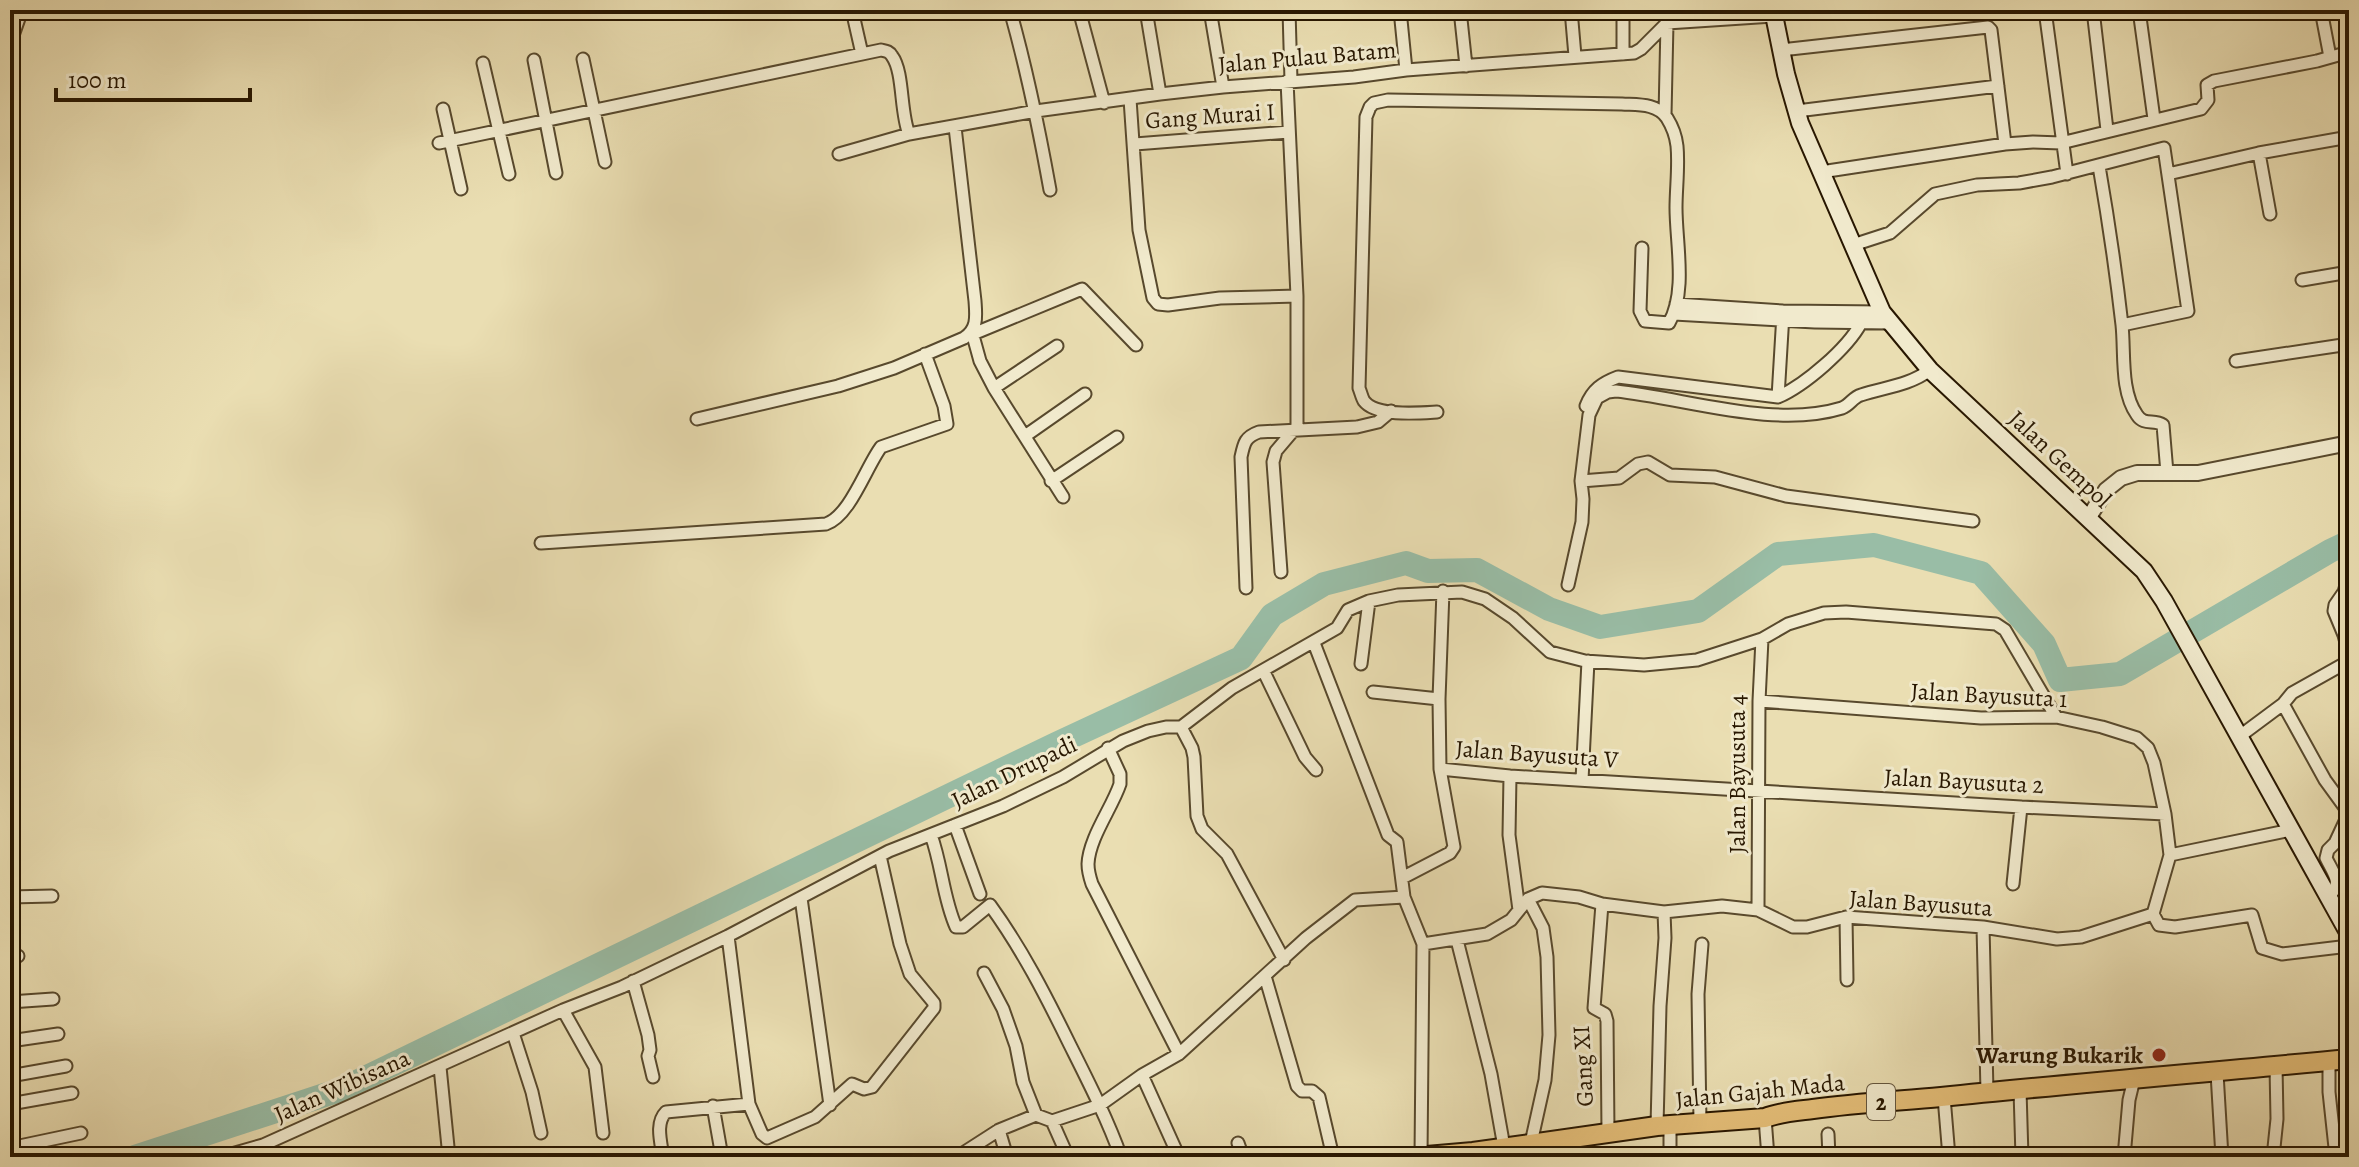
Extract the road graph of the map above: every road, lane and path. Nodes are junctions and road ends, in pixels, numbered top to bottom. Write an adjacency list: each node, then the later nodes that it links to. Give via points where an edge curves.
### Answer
1 (22, 10): 18 (street)
2 (852, 10): 21 (street)
3 (1010, 10): 38 (street)
4 (1079, 10): 35 (street)
5 (1146, 10): 33 (street)
6 (1210, 10): 32 (street)
7 (1289, 10): 30 (street)
8 (1400, 10): 29 (street)
9 (1460, 10): 28 (street)
10 (1571, 10): 23 (street)
11 (1623, 10): 22 (street)
12 (2045, 10): 50 (street)
13 (2093, 10): 45 (street)
14 (2139, 10): 41 (street)
15 (2321, 10): 24 (street)
16 (1773, 13): 17 (street); 19 (main road, Jalan Gempol)
17 (1667, 23): 22 (street, Jalan Pulau Batam, via 1638,51); 40 (street)
18 (10, 44)
19 (1781, 50): 31 (street, via 1985,26 1991,30); 39 (main road, Jalan Gempol)
20 (2349, 52): 24 (street)
21 (862, 54): 37 (street); 47 (street, via 881,50 894,57)
22 (1623, 54): 23 (street, Jalan Pulau Batam)
23 (1575, 56): 28 (street, Jalan Pulau Batam)
24 (2330, 57): 41 (street, via 2214,81 2207,85 2208,100 2201,109)
25 (583, 59): 37 (street)
26 (534, 60): 42 (street)
27 (483, 63): 44 (street)
28 (1466, 66): 29 (street, Jalan Pulau Batam)
29 (1406, 70): 30 (street, Jalan Pulau Batam)
30 (1289, 81): 32 (street, Jalan Pulau Batam); 46 (street)
31 (1998, 86): 39 (street); 52 (street)
32 (1223, 87): 33 (street, Jalan Pulau Batam)
33 (1160, 94): 34 (street, Jalan Pulau Batam)
34 (1130, 99): 35 (street, Jalan Pulau Batam); 51 (street, Gang Murai I)
35 (1104, 103): 38 (street, Jalan Pulau Batam)
36 (443, 109): 49 (street)
37 (593, 111): 42 (street); 55 (street)
38 (1036, 111): 43 (street, Jalan Pulau Batam); 63 (street)
39 (1797, 111): 57 (main road, Jalan Gempol)
40 (1665, 115): 70 (street, via 1677,146); 85 (street, via 1648,105 1622,104 1388,100 1370,107 1359,388 1364,402)
41 (2154, 119): 45 (street)
42 (546, 120): 44 (street); 58 (street)
43 (955, 127): 47 (street, Jalan Pulau Batam); 75 (street, via 975,301)
44 (499, 130): 49 (street); 59 (street)
45 (2107, 130): 50 (street)
46 (1289, 132): 51 (street, Gang Murai I); 69 (street)
47 (909, 134): 54 (street, Jalan Pulau Batam)
48 (2349, 137): 53 (street)
49 (444, 142): 62 (street)
50 (2061, 143): 52 (street); 60 (street)
51 (1135, 144): 69 (street, Gang Murai I, via 1139,230 1158,304)
52 (2005, 144): 57 (street)
53 (2259, 153): 61 (street); 64 (street)
54 (839, 154)
55 (605, 162)
56 (2099, 166): 60 (street); 61 (street, via 2164,148); 74 (street)
57 (1821, 172): 65 (main road, Jalan Gempol)
58 (556, 173)
59 (509, 174)
60 (2067, 174): 65 (street, via 1935,194 1890,233)
61 (2168, 174): 74 (street, via 2188,311)
62 (461, 189)
63 (1050, 190)
64 (2270, 214)
65 (1853, 245): 72 (main road, Jalan Gempol)
66 (1642, 248): 70 (street, via 1642,316 1645,321 1669,323)
67 (2349, 272): 68 (street)
68 (2302, 280)
69 (1297, 296): 88 (street)
70 (1675, 309): 71 (street)
71 (1782, 315): 72 (street); 73 (street); 84 (street)
72 (1886, 318): 73 (street); 81 (main road, Jalan Gempol)
73 (1861, 323): 84 (street, via 1839,352)
74 (2122, 325): 93 (street, via 2127,393 2138,418 2163,425)
75 (972, 333): 77 (street, via 1082,289); 79 (street); 82 (street)
76 (2349, 344): 80 (street)
77 (1136, 345)
78 (1057, 346): 82 (street)
79 (925, 354): 87 (street, via 818,392); 99 (street, via 947,424 881,447 834,521)
80 (2236, 361)
81 (1930, 370): 95 (street, via 1902,385 1857,395 1845,407 1807,413 1763,413 1608,392 1591,408); 97 (main road, Jalan Gempol)
82 (994, 388): 89 (street)
83 (1085, 394): 89 (street)
84 (1778, 397): 91 (street, via 1618,377 1593,392 1581,433)
85 (1391, 411): 86 (street); 88 (street, via 1371,424)
86 (1437, 412)
87 (697, 419)
88 (1295, 430): 100 (street, via 1273,462); 103 (street, via 1259,432 1244,442)
89 (1025, 436): 94 (street)
90 (1117, 437): 94 (street)
91 (1574, 439)
92 (2349, 443): 93 (street, via 2198,473)
93 (2167, 473): 97 (street, via 2121,478)
94 (1051, 481): 96 (street)
95 (1581, 481): 98 (street, via 1619,478 1648,462 1670,475 1706,476 1786,496); 102 (street, via 1582,522)
96 (1063, 497)
97 (2089, 517): 120 (main road, Jalan Gempol, via 2144,571)
98 (1973, 521)
99 (541, 543)
100 (1281, 572)
101 (2349, 575): 106 (street, via 2334,611)
102 (1568, 585)
103 (1246, 588)
104 (1443, 591): 105 (street, Jalan Drupadi); 110 (street, Jalan Drupadi, via 1485,599 1550,652); 115 (street, Jalan Bayusuta V)
105 (1369, 601): 108 (street, Jalan Drupadi, via 1348,610 1337,628); 112 (street)
106 (2346, 634): 109 (street)
107 (1762, 639): 110 (street, Jalan Drupadi, via 1697,660 1644,665); 116 (street, Jalan Bayusuta 4); 118 (street, Jalan Drupadi, via 1824,613 1996,624 2005,630)
108 (1314, 643): 113 (street, Jalan Drupadi); 135 (street, via 1388,835 1397,842)
109 (2349, 654)
110 (1588, 661): 125 (street)
111 (2349, 661): 117 (street, via 2292,693)
112 (1361, 664)
113 (1264, 672): 119 (street, Jalan Drupadi, via 1232,688); 123 (street)
114 (1373, 692): 115 (street)
115 (1439, 699): 122 (street, Jalan Bayusuta V)
116 (1759, 701): 118 (street, Jalan Bayusuta 1, via 1981,718); 126 (street, Jalan Bayusuta 4)
117 (2283, 704): 120 (street); 128 (street)
118 (2056, 717): 129 (street, Jalan Bayusuta 1, via 2137,738 2148,748)
119 (1181, 727): 121 (street, Jalan Drupadi, via 1148,731); 157 (street, via 1194,757 1202,829 1227,854)
120 (2240, 736): 131 (main road, Jalan Gempol)
121 (1108, 748): 130 (street, Jalan Drupadi, via 1063,777); 168 (street, via 1120,784 1092,846 1089,874)
122 (1440, 769): 124 (street, Jalan Bayusuta V); 135 (street, via 1454,847)
123 (1316, 770)
124 (1510, 776): 125 (street, Jalan Bayusuta V); 145 (street, via 1509,835)
125 (1582, 780): 126 (street, Jalan Bayusuta V)
126 (1760, 791): 127 (street, Jalan Bayusuta 2); 146 (street, Jalan Bayusuta 4)
127 (2021, 807): 129 (street, Jalan Bayusuta 2); 136 (street)
128 (2349, 813): 141 (street, via 2326,854 2338,883)
129 (2165, 814): 133 (street, Jalan Bayusuta 1)
130 (955, 825): 132 (street, Jalan Drupadi); 137 (street)
131 (2291, 830): 133 (street); 141 (main road, Jalan Gempol)
132 (931, 835): 134 (street, Jalan Drupadi); 186 (street, via 956,927 990,905 1037,980)
133 (2170, 855): 148 (street)
134 (880, 856): 142 (street, Jalan Drupadi); 185 (street, via 910,974 934,1008 872,1087 852,1084)
135 (1402, 878): 140 (street)
136 (2013, 884)
137 (980, 894)
138 (52, 896): 139 (street)
139 (10, 897)
140 (1404, 897): 154 (street); 157 (street, via 1355,900)
141 (2329, 897): 151 (main road, Jalan Gempol)
142 (801, 898): 152 (street, Jalan Drupadi); 185 (street)
143 (1528, 899): 144 (street, Jalan Bayusuta, via 1562,894); 145 (street); 200 (street, via 1543,928 1549,1035)
144 (1602, 904): 147 (street, Jalan Bayusuta); 197 (street, Gang XI, via 1594,1008 1607,1021)
145 (1519, 910): 153 (street, via 1487,934)
146 (1758, 910): 147 (street, Jalan Bayusuta, via 1722,906); 149 (street, Jalan Bayusuta, via 1793,927)
147 (1664, 912): 192 (street)
148 (2153, 914): 150 (street, Jalan Bayusuta, via 2067,939); 156 (street, via 2159,925 2175,927 2252,915 2262,948 2274,953)
149 (1846, 917): 150 (street, Jalan Bayusuta); 160 (street)
150 (1983, 927): 180 (street)
151 (2349, 934)
152 (728, 936): 161 (street, Jalan Drupadi); 184 (street)
153 (1457, 940): 154 (street); 202 (street)
154 (1423, 944): 207 (street)
155 (1702, 944): 191 (street)
156 (2349, 946)
157 (1284, 960): 159 (street)
158 (984, 973): 188 (street, via 1003,1009)
159 (1265, 976): 168 (street); 220 (street, via 1297,1086 1317,1093)
160 (1847, 980)
161 (633, 981): 164 (street, Jalan Drupadi); 177 (street)
162 (53, 999): 163 (street)
163 (10, 1002)
164 (563, 1010): 165 (street, Jalan Drupadi); 196 (street, via 595,1067)
165 (513, 1033): 173 (street, Jalan Drupadi); 195 (street)
166 (58, 1034): 167 (street)
167 (10, 1041)
168 (1179, 1054): 175 (street)
169 (2349, 1059): 170 (highway, Jalan Gajah Mada / 2)
170 (2329, 1061): 172 (highway, Jalan Gajah Mada / 2); 229 (street)
171 (66, 1066): 176 (street)
172 (2276, 1066): 174 (highway, Jalan Gajah Mada / 2); 228 (street)
173 (440, 1067): 201 (street, Jalan Wibisana); 210 (street, Jalan Wibisana)
174 (2217, 1073): 178 (highway, Jalan Gajah Mada / 2); 227 (street)
175 (1142, 1075): 186 (street); 218 (street)
176 (10, 1076)
177 (653, 1077)
178 (2134, 1079): 179 (highway, Jalan Gajah Mada / 2); 226 (street)
179 (2020, 1090): 180 (highway, Jalan Gajah Mada / 2); 225 (street)
180 (1987, 1091): 182 (highway, Jalan Gajah Mada / 2)
181 (72, 1093): 183 (street)
182 (1944, 1097): 189 (highway, Jalan Gajah Mada / 2); 224 (street)
183 (10, 1104)
184 (749, 1104): 185 (street, via 767,1138); 187 (street)
185 (830, 1105)
186 (1100, 1105): 190 (street); 217 (street)
187 (713, 1106): 212 (street, via 662,1115); 213 (street)
188 (1036, 1115): 190 (street); 193 (street)
189 (1765, 1118): 191 (highway, Jalan Gajah Mada / 2); 222 (street)
190 (1052, 1121): 216 (street)
191 (1700, 1122): 192 (highway, Jalan Gajah Mada / 2)
192 (1663, 1126): 197 (highway, Jalan Gajah Mada / 2); 221 (street)
193 (999, 1130): 214 (street); 215 (street)
194 (81, 1133): 203 (street)
195 (541, 1133)
196 (603, 1133)
197 (1608, 1133): 204 (highway, Jalan Gajah Mada / 2)
198 (1828, 1134): 223 (street)
199 (1238, 1143): 219 (street)
200 (1531, 1143): 202 (highway, Jalan Gajah Mada / 2); 204 (highway, Jalan Gajah Mada / 2)
201 (263, 1145): 208 (street, Jalan Wibisana); 209 (street)
202 (1504, 1147): 205 (highway, Jalan Gajah Mada / 2)
203 (10, 1148)
204 (1561, 1148)
205 (1473, 1155): 207 (highway, Jalan Gajah Mada / 2)
206 (585, 1156): 211 (street)
207 (1418, 1156)
208 (221, 1157)
209 (259, 1157)
210 (449, 1157)
211 (569, 1157)
212 (663, 1157)
213 (722, 1157)
214 (957, 1157)
215 (1007, 1157)
216 (1068, 1157)
217 (1121, 1157)
218 (1179, 1157)
219 (1243, 1157)
220 (1333, 1157)
221 (1670, 1157)
222 (1768, 1157)
223 (1829, 1157)
224 (1949, 1157)
225 (2022, 1157)
226 (2124, 1157)
227 (2222, 1157)
228 (2273, 1157)
229 (2336, 1157)

